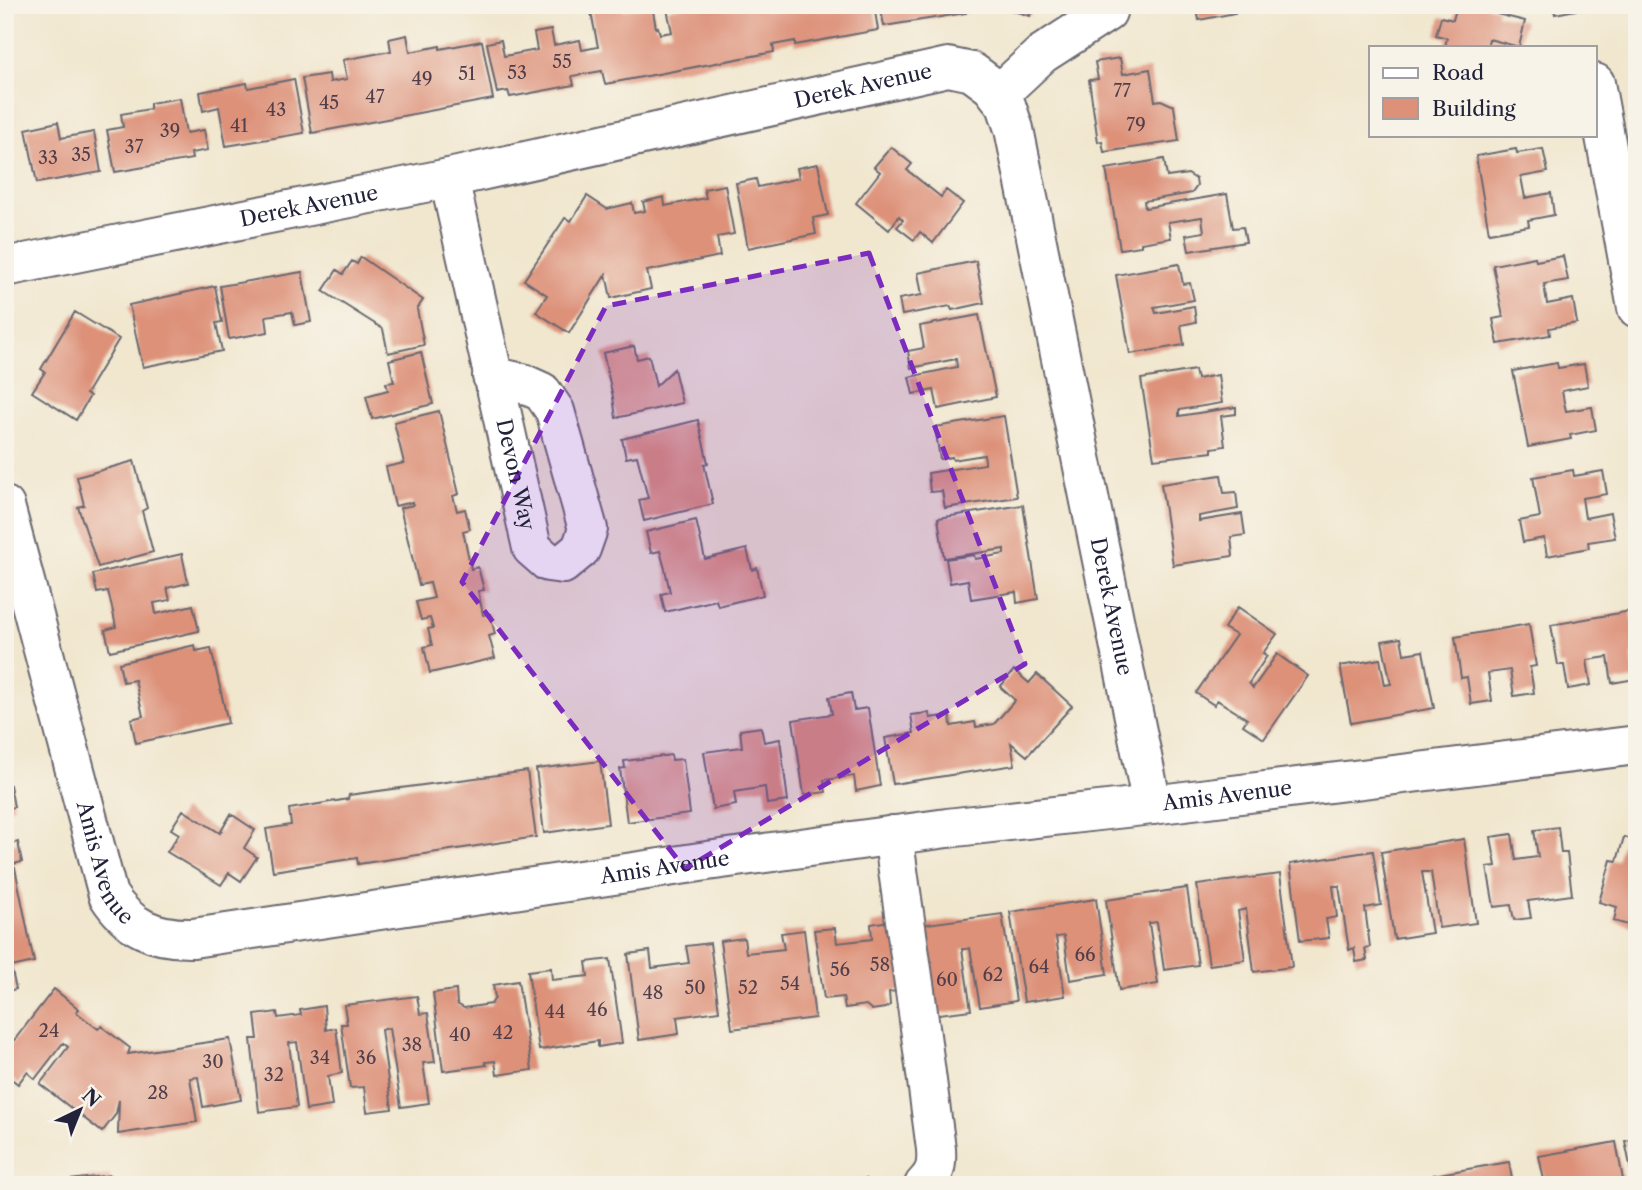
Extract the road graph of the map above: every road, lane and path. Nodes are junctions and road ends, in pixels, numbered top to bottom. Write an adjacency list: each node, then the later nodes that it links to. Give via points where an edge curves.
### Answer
1 (1109, 5): 3 (street, via 1107,12 1042,54)
2 (1596, 88): 6 (street)
3 (998, 95): 4 (street, Derek Avenue, via 972,72 948,67); 10 (street, Derek Avenue, via 1014,129)
4 (449, 178): 5 (street, Derek Avenue); 7 (street)
5 (5, 267)
6 (1637, 308)
7 (492, 376)
8 (5, 506): 11 (street, Amis Avenue, via 108,894 123,915 154,934 193,938)
9 (1637, 745): 10 (street, Amis Avenue)
10 (1152, 805): 11 (street, Amis Avenue)
11 (893, 835): 12 (street, via 936,1149 937,1166)
12 (924, 1185)

